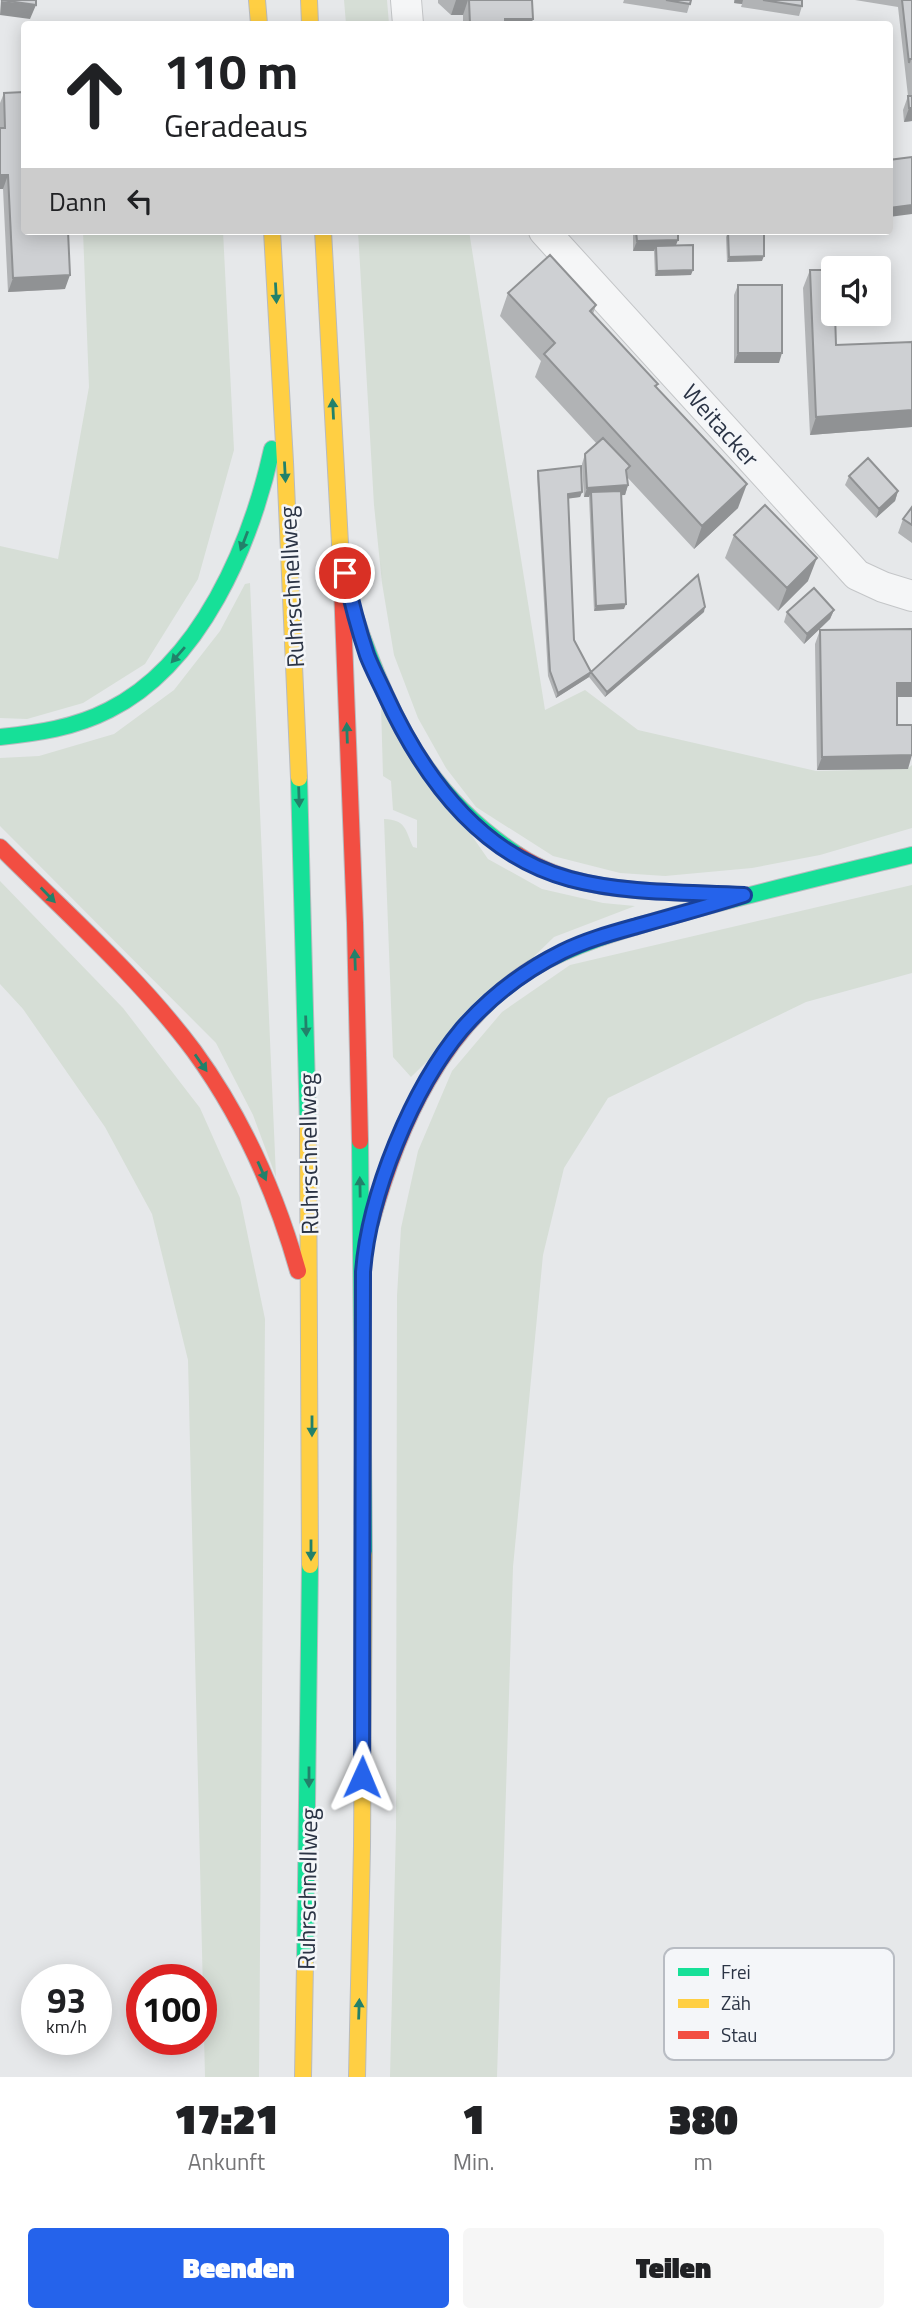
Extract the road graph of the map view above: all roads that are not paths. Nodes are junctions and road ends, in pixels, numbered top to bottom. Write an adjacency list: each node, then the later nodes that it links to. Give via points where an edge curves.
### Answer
1 (257, 0): 4 (highway)
2 (309, 0): 5 (highway)
3 (406, 0): 6 (street)
4 (259, 21)
5 (310, 21)
6 (408, 21)
7 (272, 235): 10 (highway, Ruhrschnellweg, one-way to 10)
8 (323, 235): 11 (highway, Ruhrschnellweg, one-way to 8)
9 (548, 235): 12 (street, Weitacker, via 857,575)
10 (279, 355): 13 (highway, one-way to 13, via 276,430 258,506 200,627 178,656 124,703 65,729); 18 (highway, Ruhrschnellweg, one-way to 18, via 299,781)
11 (339, 526): 16 (highway, via 345,573 368,658 410,743 447,798 477,829 535,866 568,879 604,887); 17 (highway, Ruhrschnellweg, one-way to 11, via 355,944)
12 (912, 596)
13 (0, 737)
14 (0, 847): 18 (highway, one-way to 18, via 175,1028 231,1110 279,1211 296,1263)
15 (912, 855): 16 (highway)
16 (744, 895): 17 (highway, via 564,951 511,982 461,1030 422,1091 393,1152 367,1237)
17 (362, 1305): 20 (highway, Ruhrschnellweg, one-way to 17)
18 (312, 1370): 19 (highway, Ruhrschnellweg, one-way to 19)
19 (303, 2077)
20 (357, 2077)

